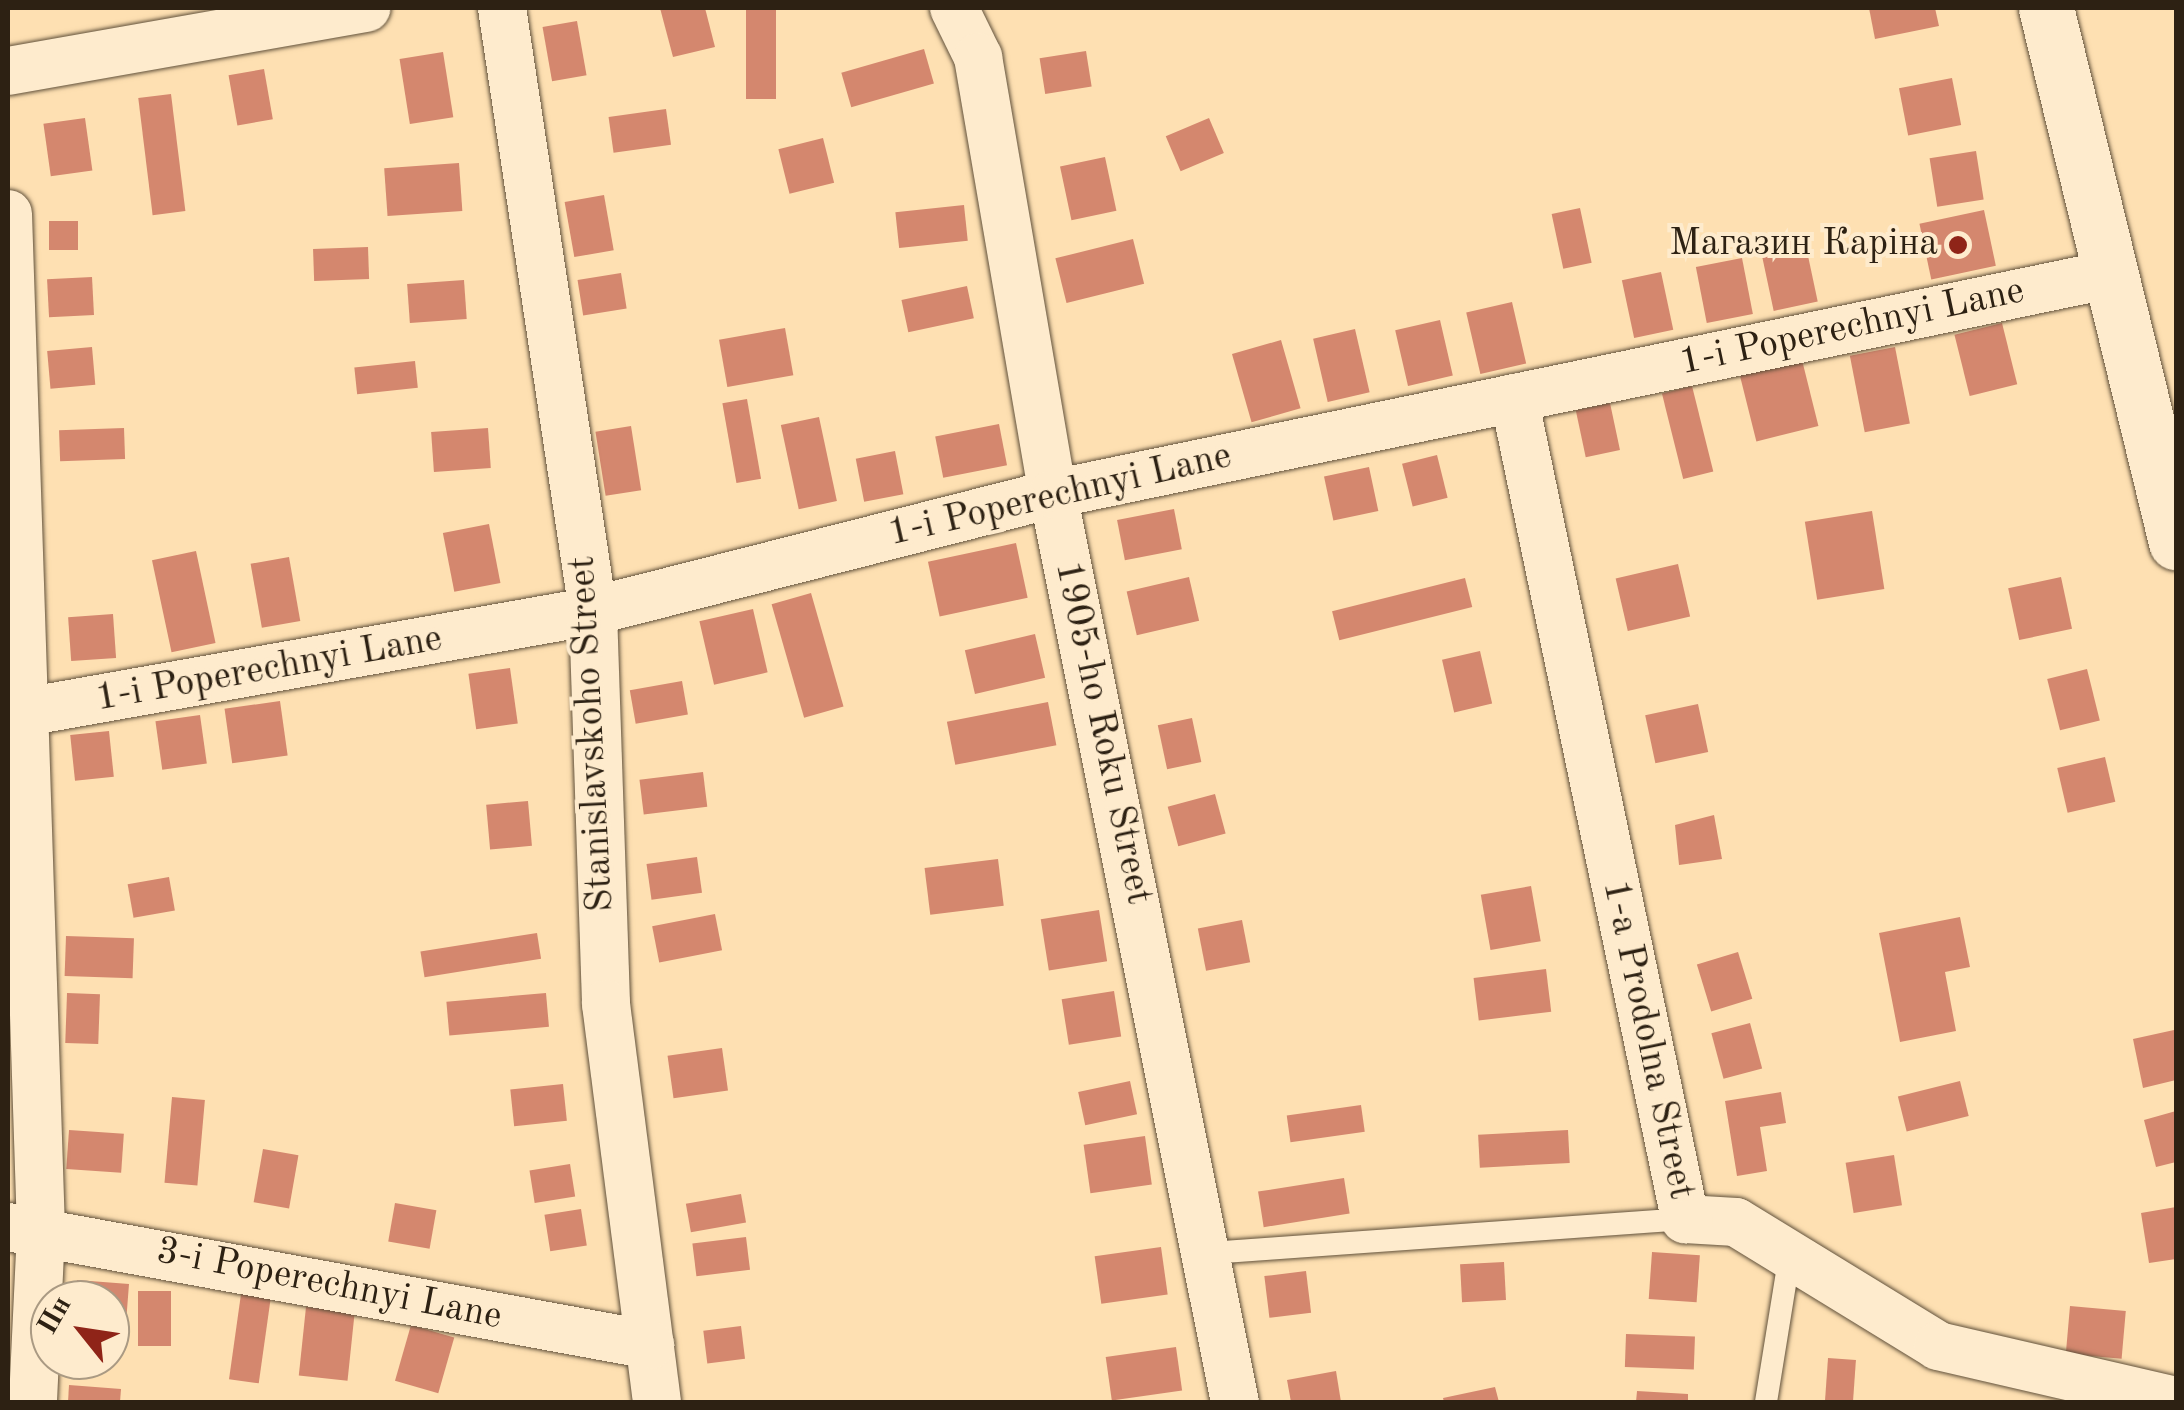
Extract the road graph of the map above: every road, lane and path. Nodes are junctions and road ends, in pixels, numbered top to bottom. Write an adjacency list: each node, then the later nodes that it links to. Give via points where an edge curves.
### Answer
1 (367, 8): 5 (street)
2 (502, 8): 11 (street, Stanislavskoho Street)
3 (954, 8): 9 (street, 1905-ho Roku Street, via 978,57)
4 (2046, 8): 7 (street)
5 (8, 72)
6 (8, 214): 12 (street)
7 (2112, 274): 8 (street, 1-i Poperechnyi Lane); 10 (street)
8 (1514, 398): 9 (street, 1-i Poperechnyi Lane); 13 (street, 1-a Prodolna Street)
9 (1053, 494): 11 (street, 1-i Poperechnyi Lane); 15 (street, 1905-ho Roku Street)
10 (2176, 542)
11 (593, 610): 12 (street, 1-i Poperechnyi Lane); 17 (street, Stanislavskoho Street, via 606,1004)
12 (18, 714): 14 (street)
13 (1685, 1219): 15 (lane); 16 (street, 1-a Prodolna Street, via 1736,1222)
14 (24, 1229): 17 (street, 3-i Poperechnyi Lane); 19 (street)
15 (1210, 1253): 21 (street, 1905-ho Roku Street)
16 (1790, 1253): 18 (street, 1-a Prodolna Street, via 1938,1346); 22 (lane)
17 (650, 1345): 20 (street, Stanislavskoho Street)
18 (2176, 1401)
19 (33, 1402)
20 (656, 1402)
21 (1235, 1402)
22 (1766, 1402)

